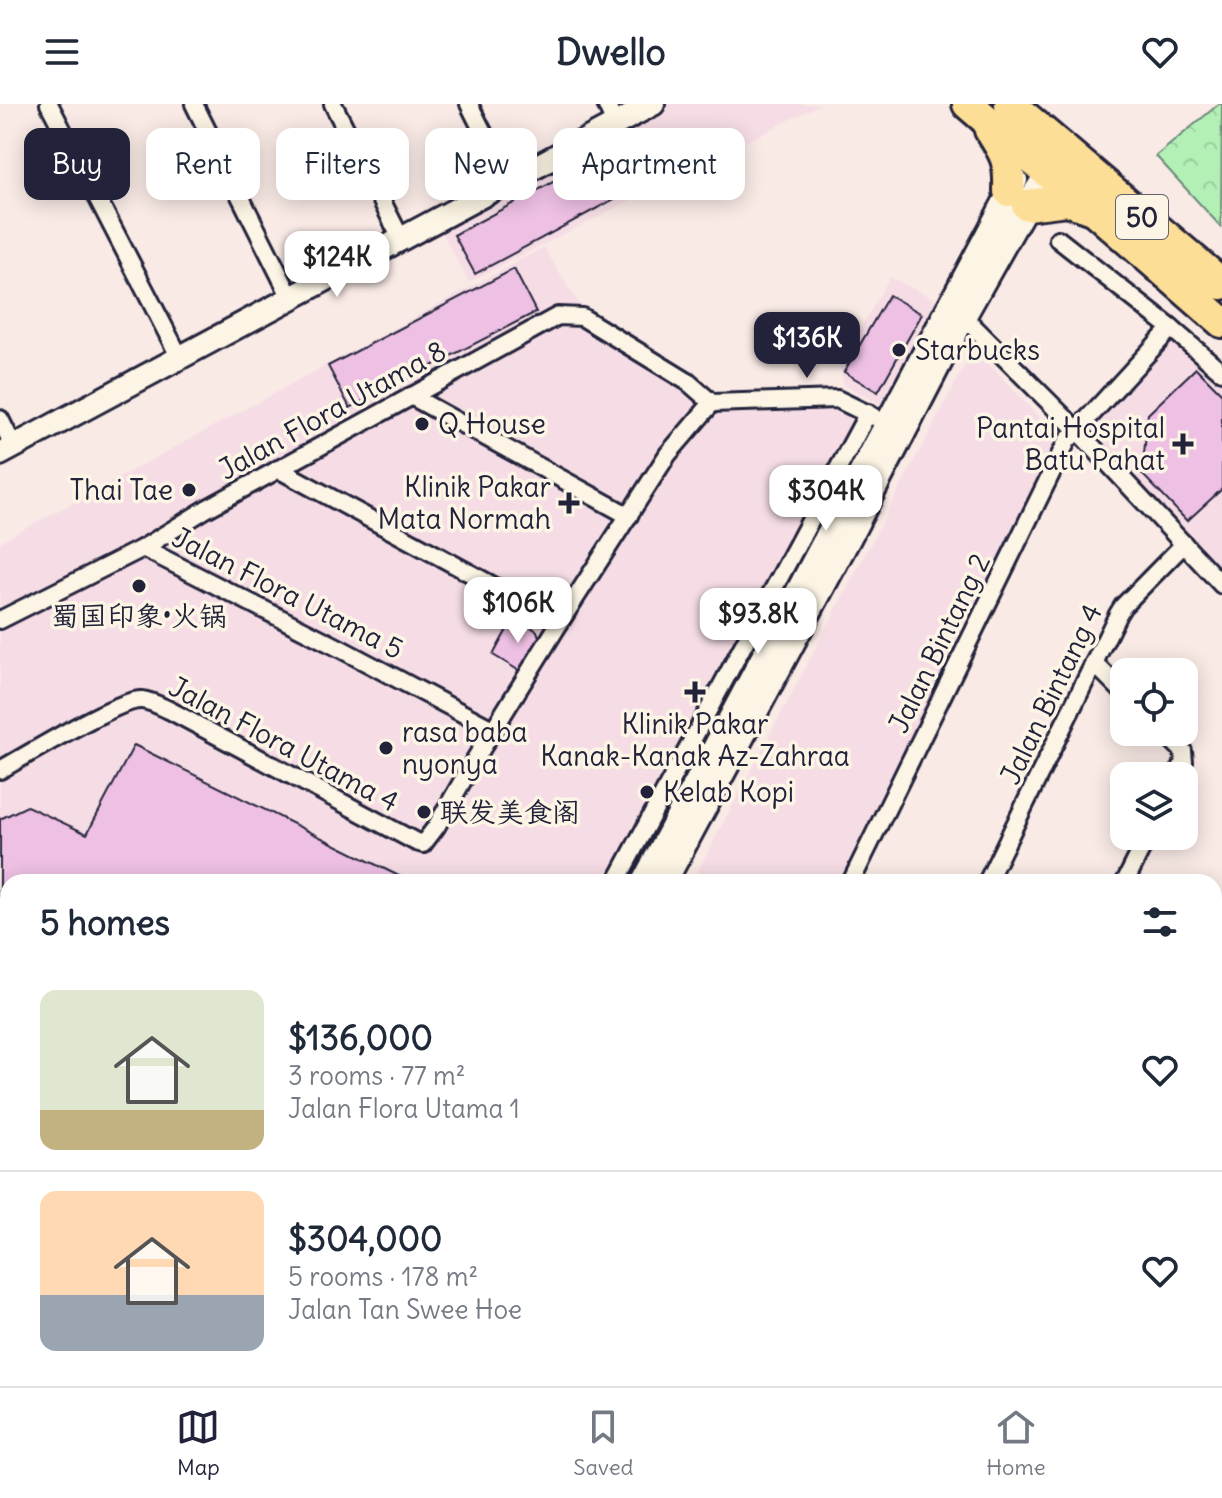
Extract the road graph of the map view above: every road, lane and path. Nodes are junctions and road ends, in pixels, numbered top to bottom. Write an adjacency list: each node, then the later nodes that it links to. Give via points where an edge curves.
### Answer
1 (49, 104): 22 (street)
2 (194, 104): 18 (street)
3 (333, 104): 15 (street)
4 (469, 104): 9 (street)
5 (653, 104): 8 (main road)
6 (1010, 104): 10 (highway, 50)
7 (974, 110): 10 (highway, 50); 12 (highway, via 1004,151)
8 (610, 114): 11 (main road)
9 (481, 128)
10 (1047, 154): 12 (main road); 14 (highway, 50); 17 (highway, 50)
11 (537, 163)
12 (1018, 198): 14 (highway, via 1067,200); 19 (main road); 27 (main road)
13 (474, 200): 15 (main road)
14 (1094, 210): 20 (highway, 50)
15 (401, 239): 18 (main road)
16 (1058, 239): 21 (street)
17 (1222, 284)
18 (291, 298): 22 (main road)
19 (964, 317): 28 (street); 44 (main road)
20 (1222, 322)
21 (1171, 328): 23 (street); 28 (street, Jalan Bintang 2)
22 (180, 358): 29 (main road)
23 (1222, 372)
24 (411, 396): 25 (street, Jalan Flora Utama 8, via 558,316 582,317 688,382); 30 (street, Jalan Flora Utama 8); 31 (street)
25 (712, 403): 27 (street, via 837,399); 31 (street, via 668,454)
26 (0, 419): 29 (street)
27 (877, 419): 42 (street); 43 (main road)
28 (1076, 429): 32 (street); 45 (street, Jalan Bintang 2)
29 (7, 451)
30 (278, 469): 33 (street, Jalan Flora Utama 8); 36 (street)
31 (629, 516): 36 (street)
32 (1184, 544): 34 (street); 37 (street, Jalan Bintang 4, via 1123,606)
33 (143, 548): 35 (street, Jalan Flora Utama 8); 39 (street, Jalan Flora Utama 5)
34 (1222, 585)
35 (0, 620)
36 (560, 622): 39 (street)
37 (1094, 663): 38 (street); 46 (street, Jalan Bintang 4)
38 (1110, 679)
39 (494, 730): 40 (street, Jalan Flora Utama 4, via 423,844 139,699 110,709)
40 (0, 770)
41 (1141, 850): 47 (street)
42 (621, 874)
43 (647, 874)
44 (669, 874)
45 (855, 874)
46 (991, 874)
47 (1129, 874)

